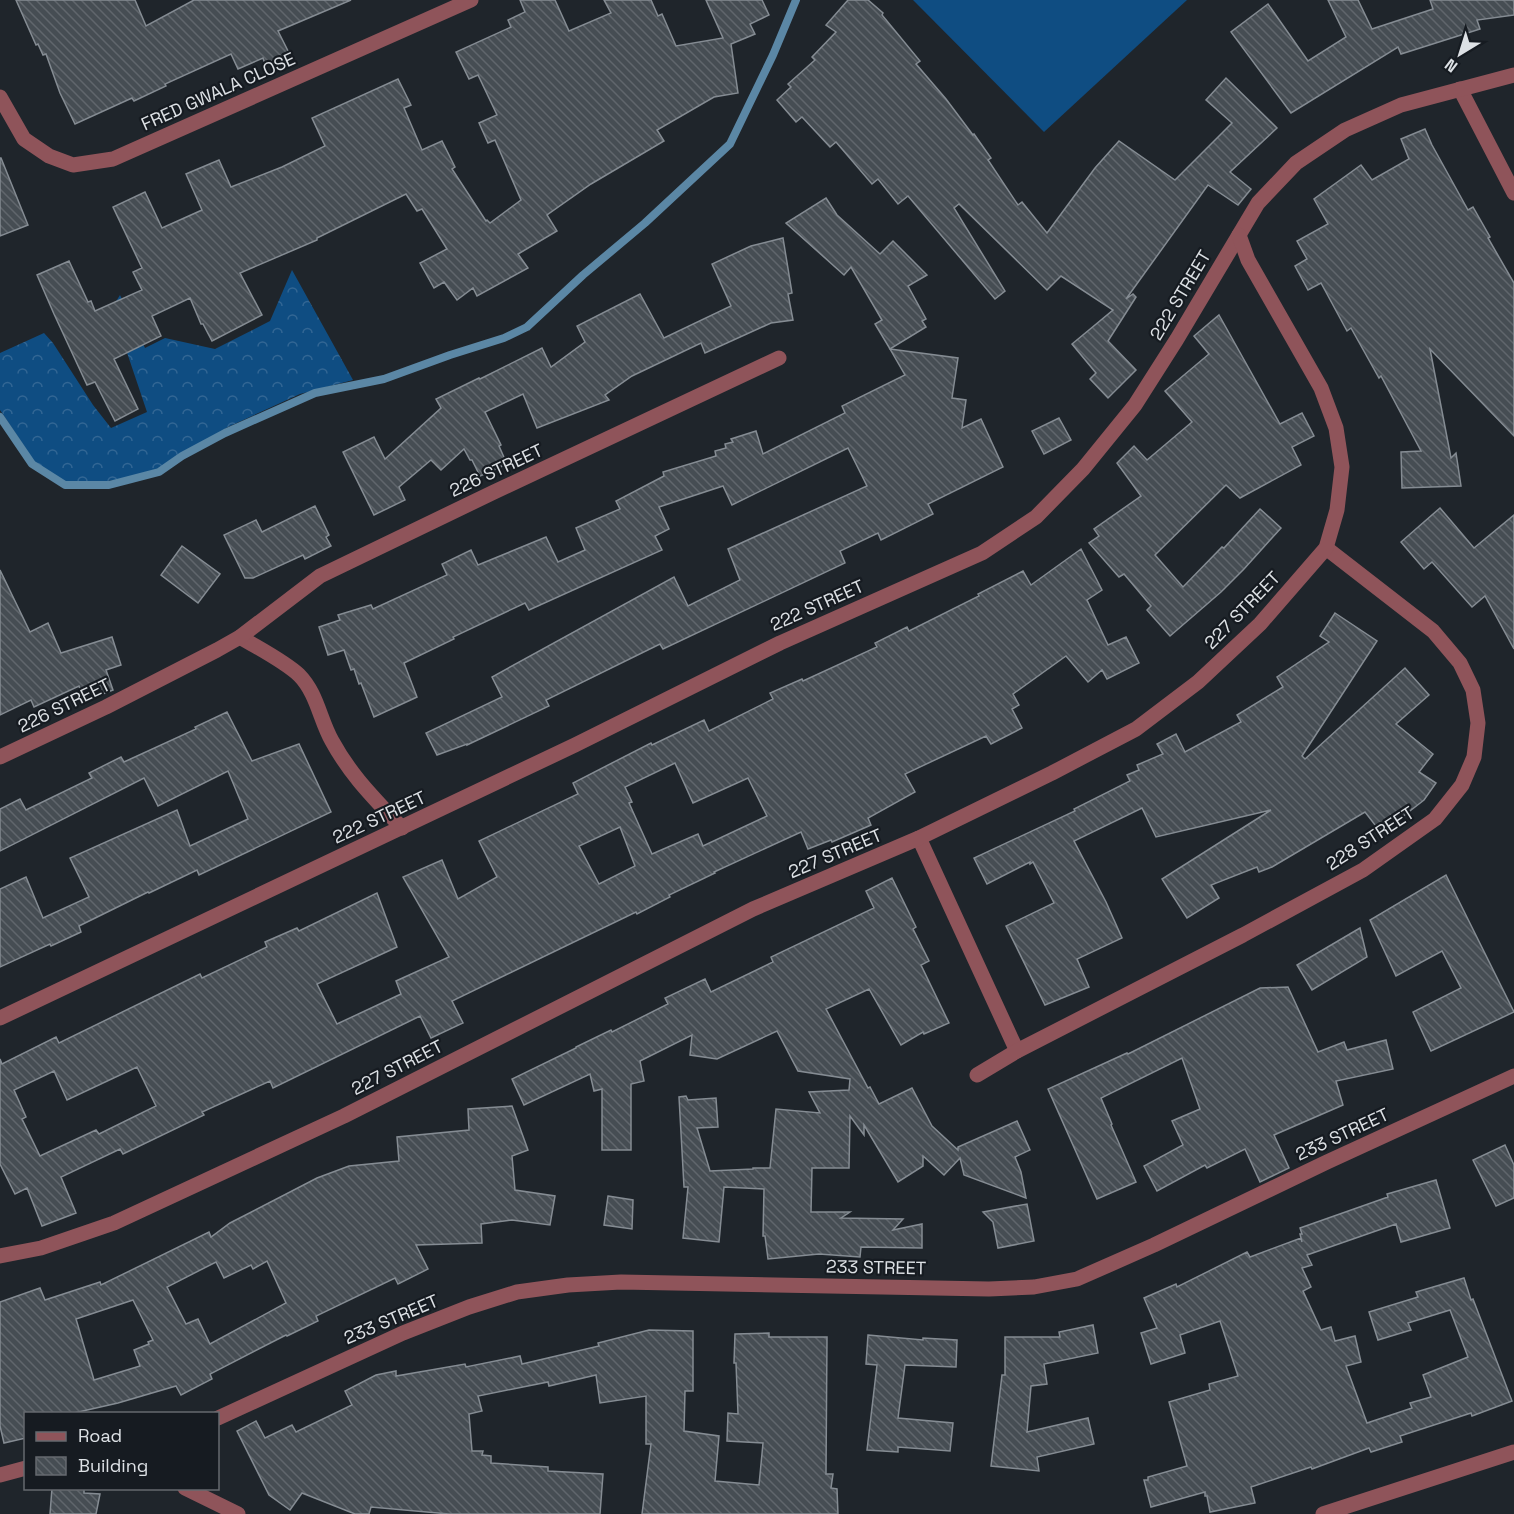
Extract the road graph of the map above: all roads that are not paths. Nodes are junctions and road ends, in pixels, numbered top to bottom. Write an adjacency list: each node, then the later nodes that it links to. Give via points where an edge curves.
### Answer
1 (471, 0): 4 (street, FRED GWALA CLOSE, via 113,159 73,165 49,156 24,139)
2 (1514, 75): 3 (street, 222 STREET)
3 (1460, 89): 5 (street); 6 (street, 222 STREET, via 1401,105 1345,130 1296,164 1258,203)
4 (0, 97)
5 (1514, 192)
6 (1239, 236): 8 (street, 227 STREET, via 1248,260 1321,388 1336,428 1342,467); 11 (street, 222 STREET, via 1136,405 1083,470 1036,517 982,553 780,643)
7 (779, 358): 9 (street, 226 STREET, via 320,576)
8 (1326, 548): 12 (street, 227 STREET, via 1260,624 1198,682 1136,729); 14 (street, 228 STREET, via 1433,631 1460,663 1473,690 1478,723 1474,757 1462,785 1434,819 1363,870)
9 (240, 637): 10 (street, 226 STREET); 11 (street, via 299,675 344,762)
10 (0, 757)
11 (402, 828): 13 (street, 222 STREET)
12 (919, 838): 14 (street); 17 (street, 227 STREET, via 753,909 344,1116 114,1223 41,1248)
13 (0, 1018)
14 (1017, 1050): 15 (street, 228 STREET)
15 (977, 1075)
16 (1514, 1076): 18 (street, 233 STREET, via 1077,1279 1034,1287 988,1289 621,1282 517,1292 403,1333)
17 (0, 1256)
18 (219, 1418)
19 (1514, 1452): 24 (street)
20 (24, 1469): 21 (street)
21 (0, 1475)
22 (189, 1490): 23 (street)
23 (238, 1514)
24 (1323, 1514)

